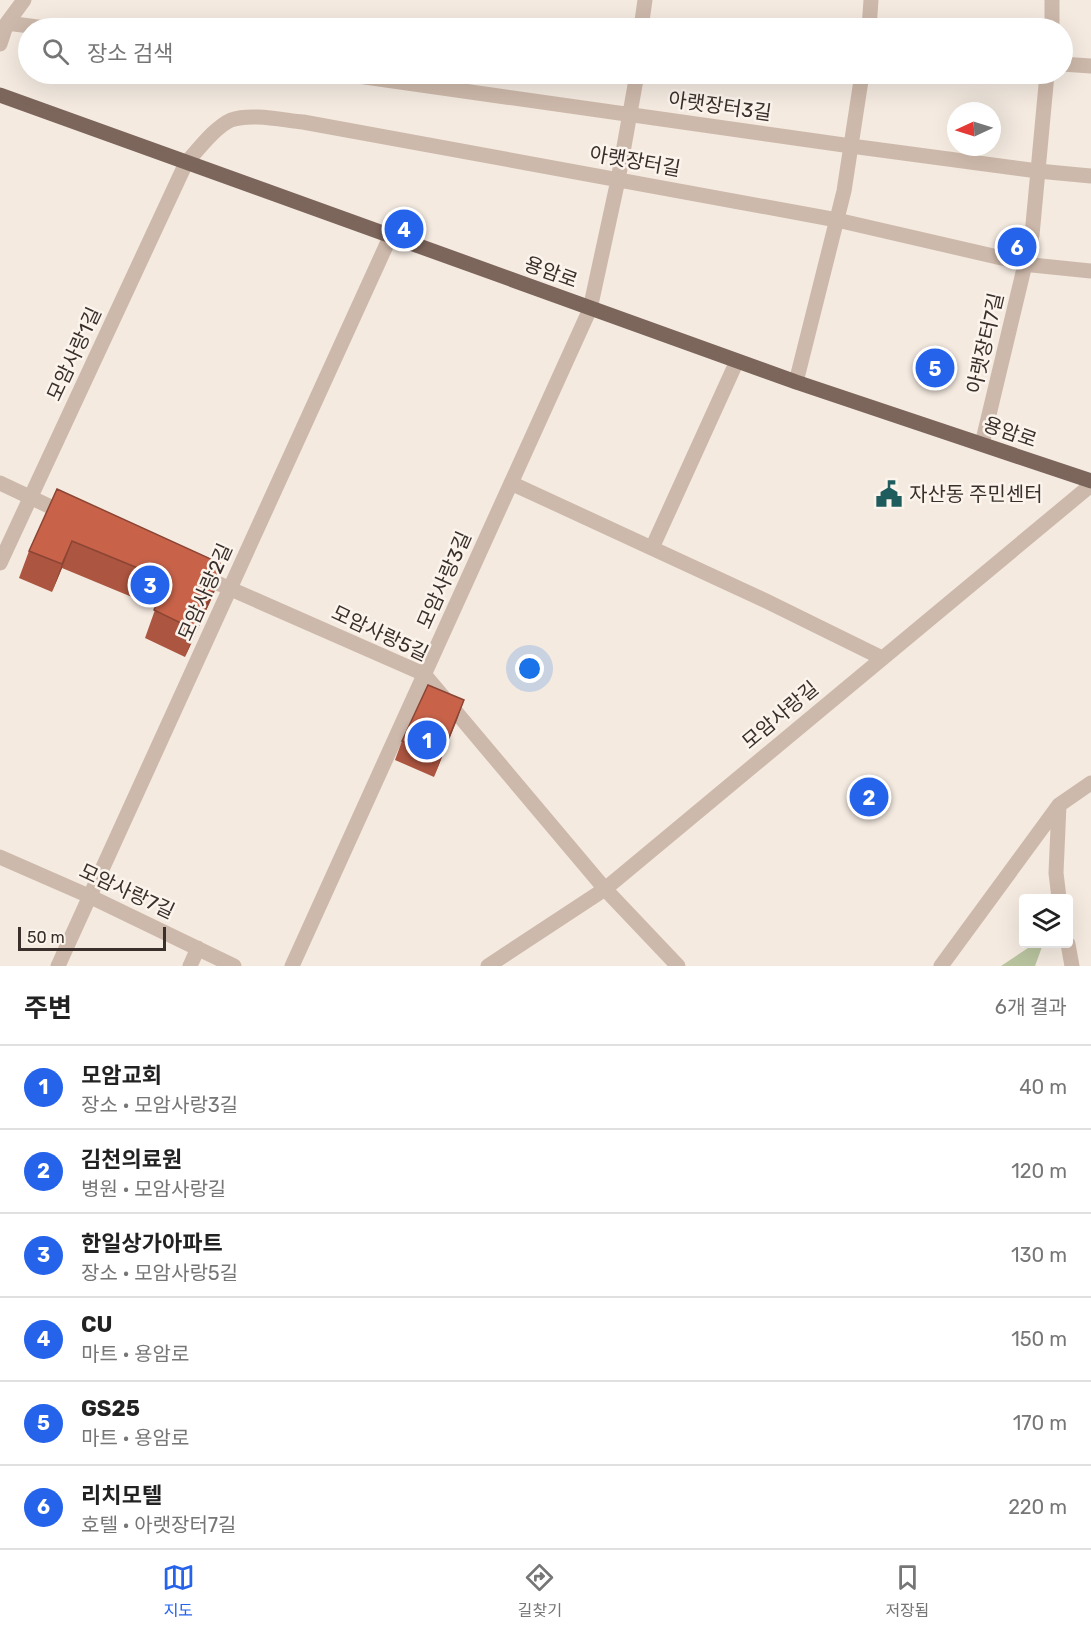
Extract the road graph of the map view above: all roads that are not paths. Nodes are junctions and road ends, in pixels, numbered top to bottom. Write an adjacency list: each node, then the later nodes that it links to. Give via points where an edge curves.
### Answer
1 (24, 0): 8 (street)
2 (645, 0): 5 (street)
3 (871, 0): 6 (street)
4 (1052, 0): 7 (street)
5 (642, 18)
6 (870, 18)
7 (1052, 18)
8 (7, 22): 9 (street); 10 (street)
9 (18, 24)
10 (0, 44)
11 (1073, 65): 12 (street)
12 (1091, 66)
13 (416, 84): 18 (street, 아랫장터3길)
14 (635, 84): 18 (street, 모암사랑3길)
15 (860, 84): 19 (street)
16 (1046, 84): 21 (street, 아랫장터7길)
17 (0, 95): 20 (main road, 용암로)
18 (630, 114): 19 (street, 아랫장터3길); 23 (street, 모암사랑3길)
19 (851, 146): 21 (street, 아랫장터3길); 24 (street)
20 (186, 163): 23 (street, 아랫장터길, via 231,120 251,117 303,122); 25 (main road, 용암로); 35 (street, 모암사랑1길)
21 (1038, 171): 22 (street, 아랫장터3길); 26 (street, 아랫장터7길, via 1032,235)
22 (1091, 176)
23 (618, 180): 24 (street, 아랫장터길); 28 (street, 모암사랑3길)
24 (837, 220): 26 (street, 아랫장터길); 30 (street)
25 (391, 235): 28 (main road, 용암로); 40 (street, 모암사랑2길)
26 (1025, 263): 27 (street, 아랫장터길); 31 (street, 아랫장터7길)
27 (1091, 271)
28 (590, 309): 29 (main road, 용암로); 33 (street, 모암사랑3길)
29 (737, 361): 30 (main road, 용암로); 37 (street)
30 (796, 382): 31 (main road, 용암로)
31 (982, 444): 34 (main road, 용암로)
32 (0, 483): 35 (street)
33 (511, 483): 37 (street); 42 (street, 모암사랑3길)
34 (1091, 483): 41 (street, 모암사랑길)
35 (30, 498): 36 (street); 38 (street, 모암사랑1길)
36 (83, 522)
37 (652, 548): 41 (street)
38 (0, 563)
39 (187, 570): 40 (street, 모암사랑5길)
40 (229, 589): 42 (street, 모암사랑5길); 48 (street, 모암사랑2길)
41 (882, 658): 46 (street, 모암사랑길)
42 (424, 674): 46 (street, 모암사랑5길); 54 (street, 모암사랑3길)
43 (1091, 783): 44 (street)
44 (1059, 805): 47 (street); 57 (street)
45 (0, 857): 48 (street, 모암사랑7길)
46 (605, 889): 55 (street, 모암사랑길); 56 (street, 모암사랑5길)
47 (1059, 894)
48 (89, 896): 49 (street, 모암사랑7길); 51 (street, 모암사랑2길)
49 (198, 948): 52 (street); 53 (street, 모암사랑7길)
50 (1069, 948): 58 (street)
51 (58, 966)
52 (190, 966)
53 (234, 966)
54 (292, 966)
55 (488, 966)
56 (678, 966)
57 (941, 966)
58 (1072, 966)

